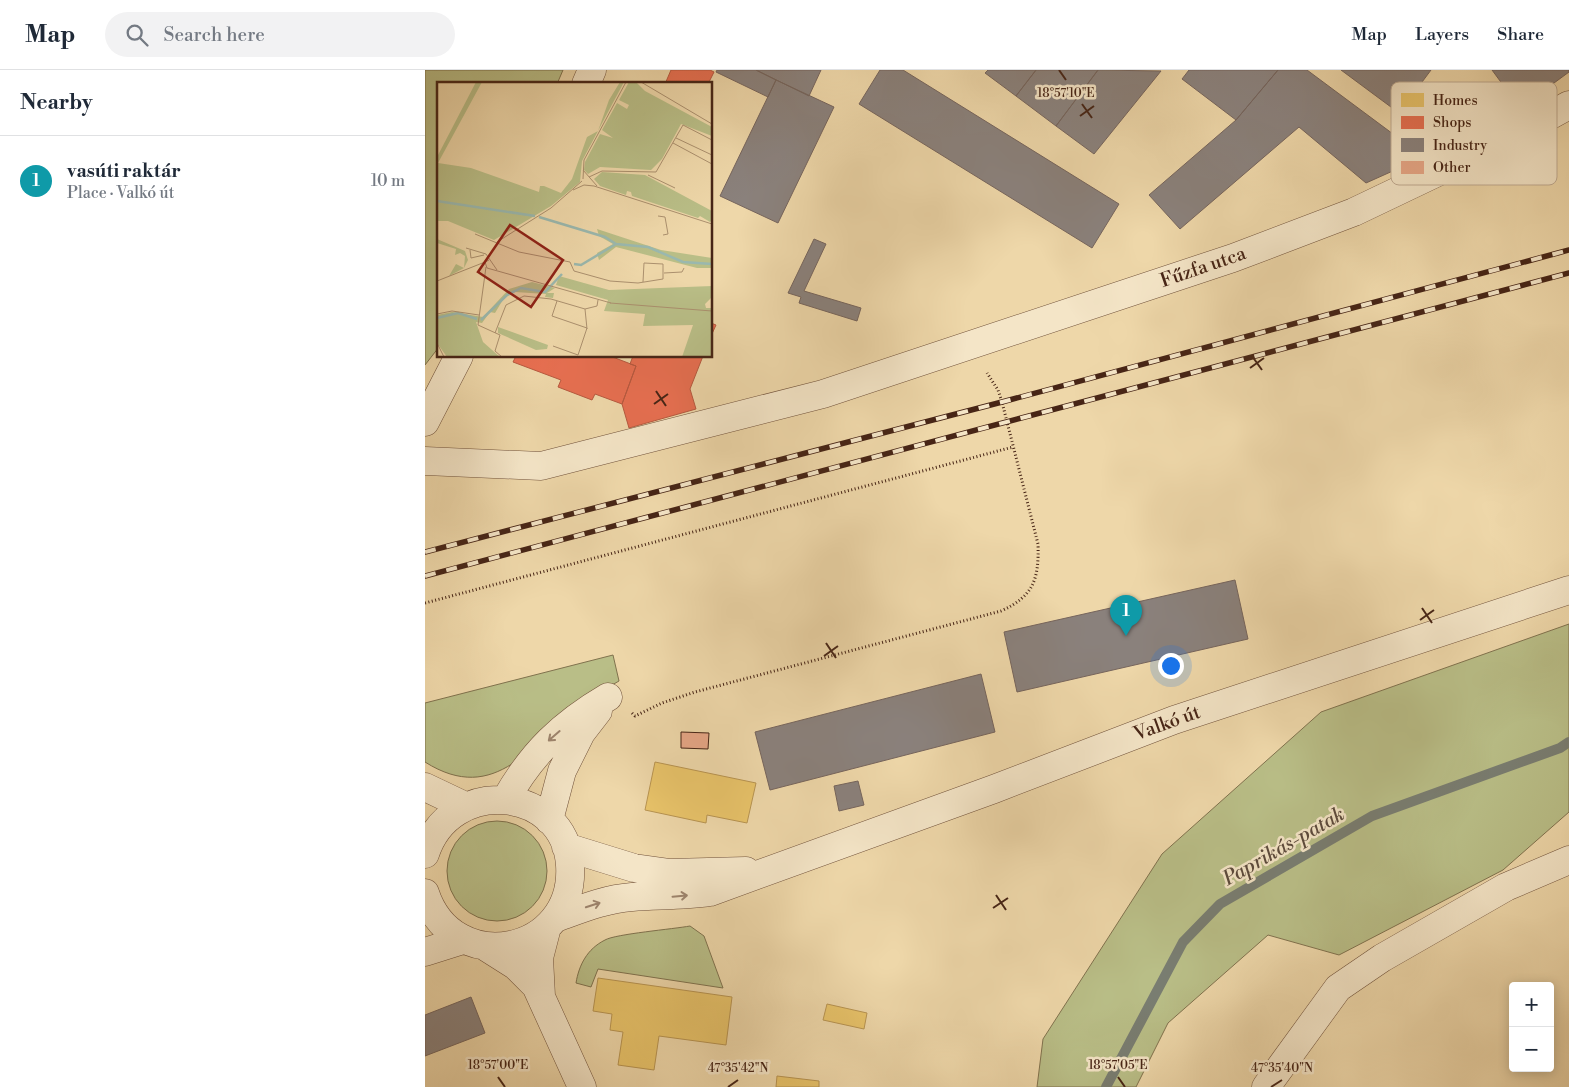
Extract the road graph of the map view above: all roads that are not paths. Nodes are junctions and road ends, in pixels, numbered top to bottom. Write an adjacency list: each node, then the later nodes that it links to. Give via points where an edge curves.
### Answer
1 (592, 70): 2 (street)
2 (587, 82)
3 (1569, 105): 4 (street, Fűzfa utca)
4 (1557, 112)
5 (1411, 185): 8 (street, Fűzfa utca, via 1354,212 1233,258 823,394 541,466)
6 (458, 358): 7 (street)
7 (425, 422)
8 (425, 461)
9 (1569, 590): 17 (street, Valkó út, via 1174,720)
10 (425, 787): 12 (street)
11 (506, 799): 12 (street, via 487,799); 13 (street, via 529,806); 13 (street, one-way to 11, via 562,771 581,733 608,697 580,713 542,747 521,772)
12 (465, 806): 15 (street, via 449,815 438,827)
13 (549, 820): 14 (street)
14 (566, 847): 17 (street, via 634,868 670,873); 19 (street, via 570,882 566,900)
15 (425, 854)
16 (1569, 860): 24 (street, via 1506,887 1382,958 1338,988)
17 (770, 870): 19 (street, Valkó út, one-way to 17, via 600,903 710,892)
18 (425, 893): 20 (street, via 439,920)
19 (551, 922): 20 (street, Valkó út, via 533,938 510,946); 22 (street, via 539,958)
20 (474, 943): 21 (street, Valkó út); 22 (street, via 516,966 536,986)
21 (425, 952)
22 (541, 996): 23 (street)
23 (582, 1087)
24 (1266, 1087)

